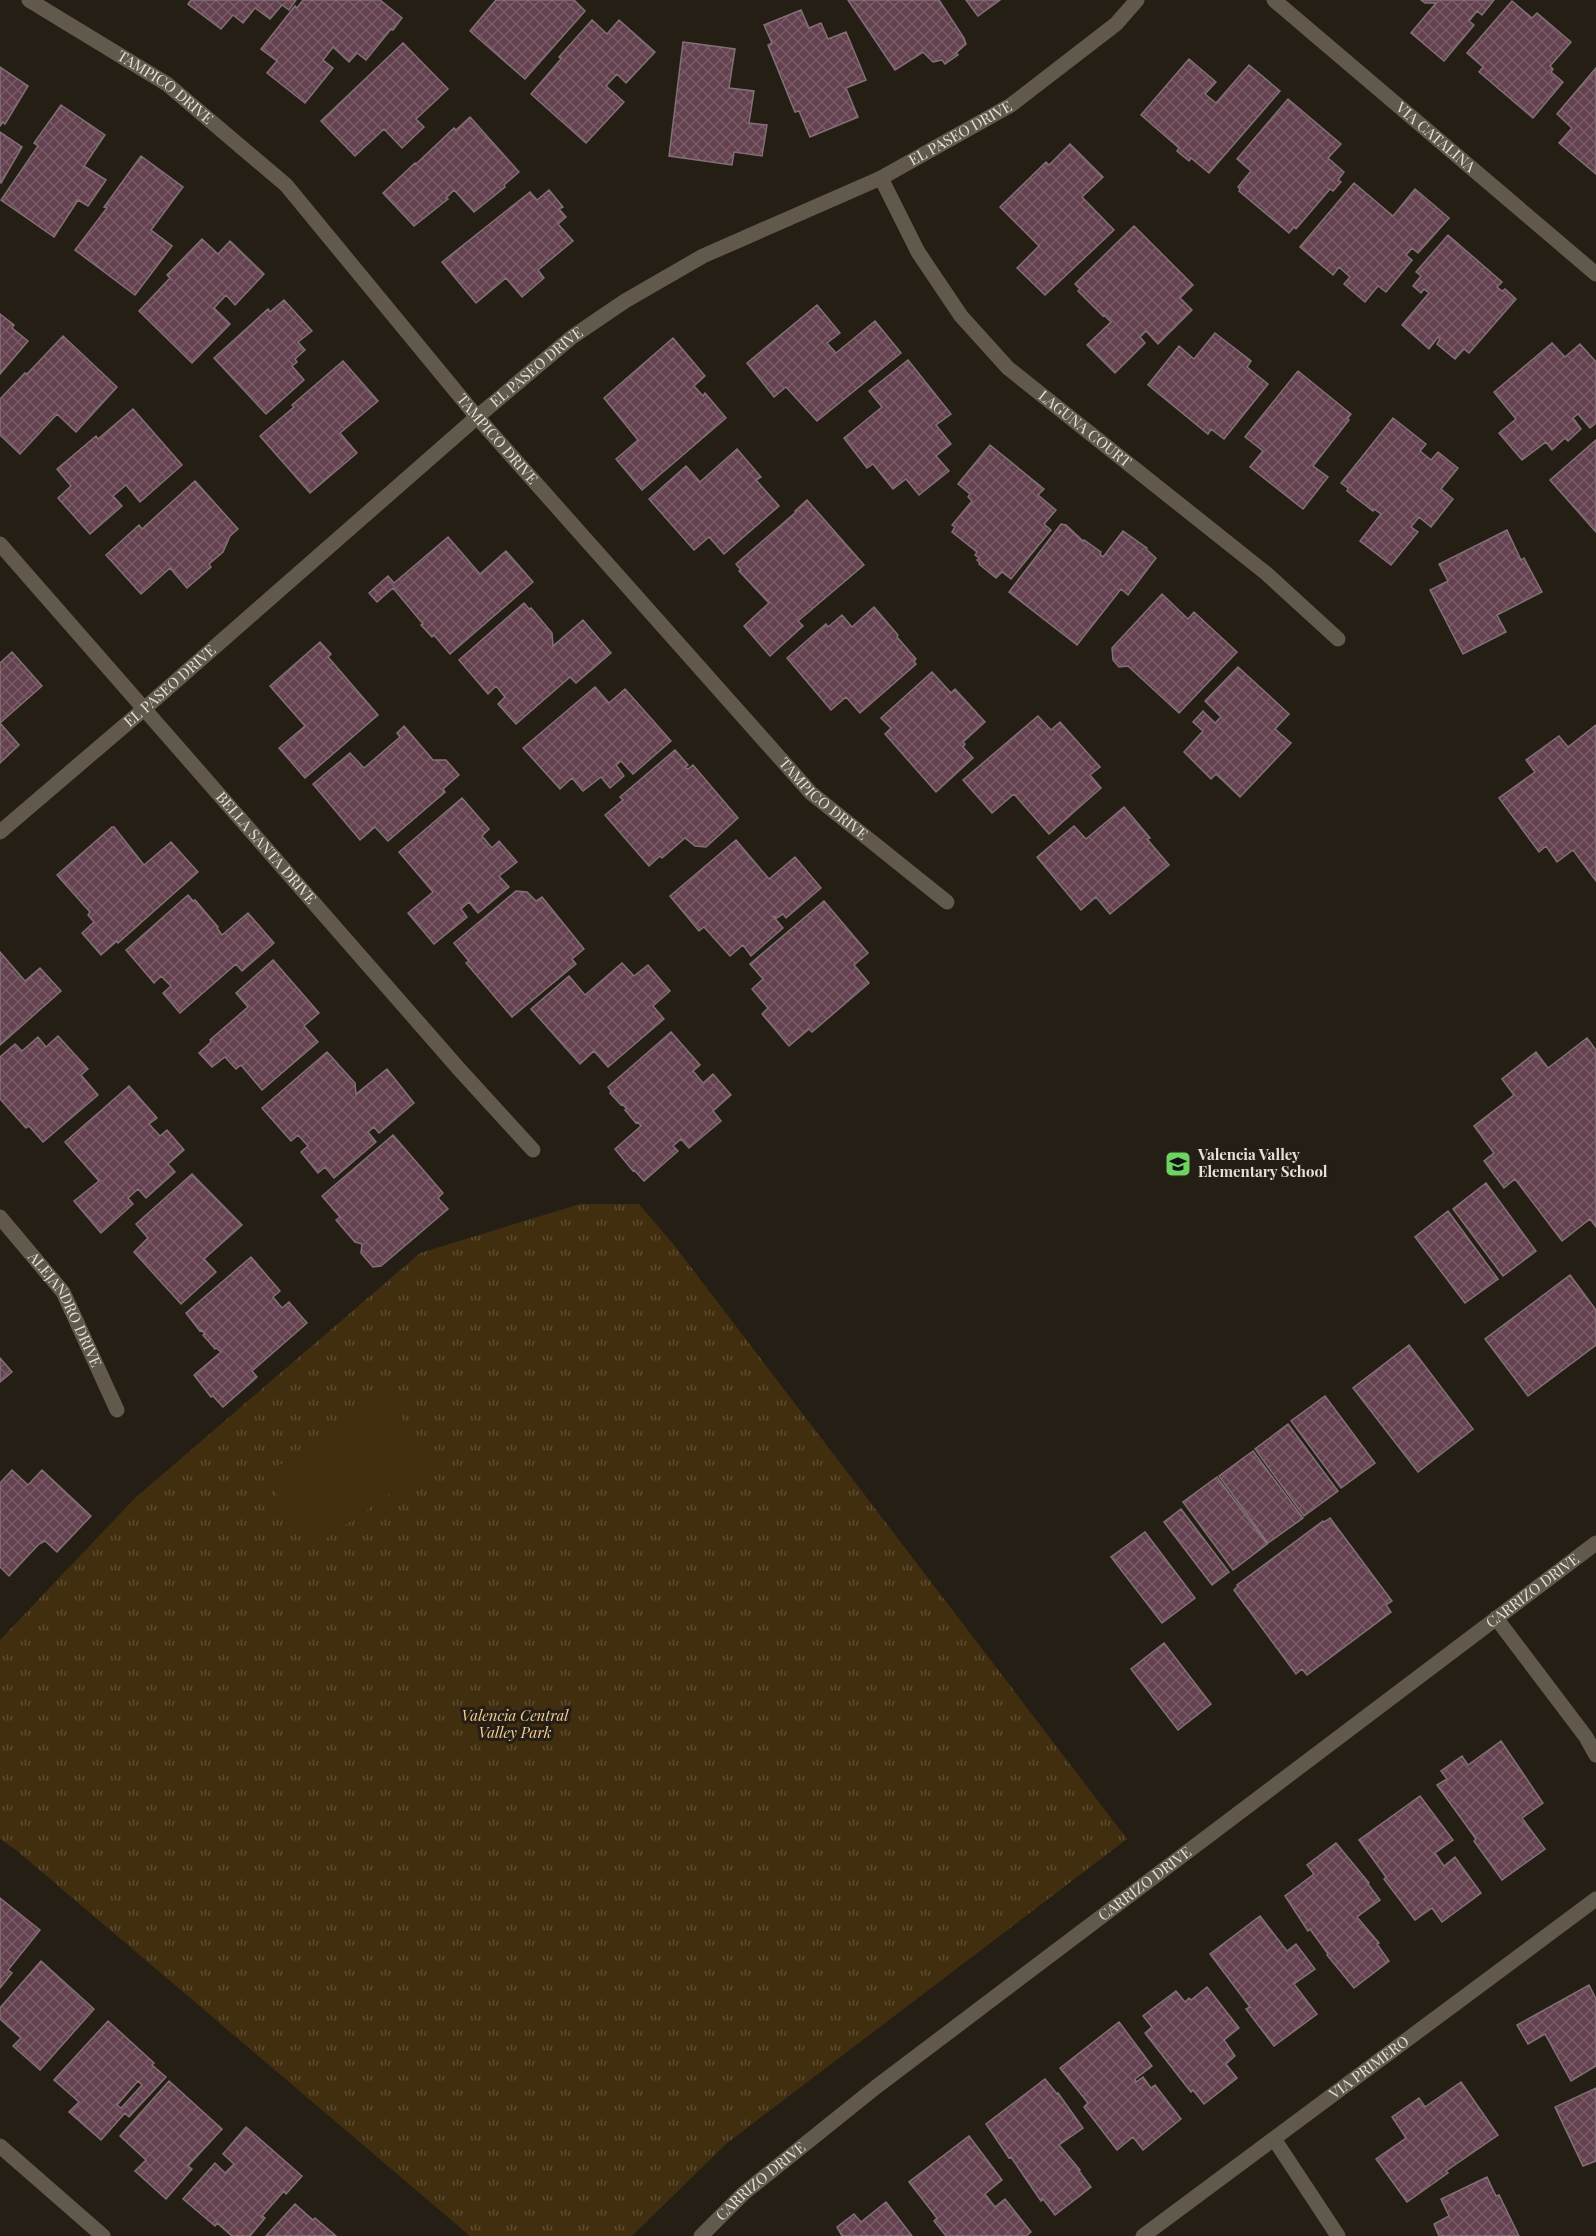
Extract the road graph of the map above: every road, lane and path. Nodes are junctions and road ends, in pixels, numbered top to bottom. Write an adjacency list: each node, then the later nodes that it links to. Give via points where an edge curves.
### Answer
1 (29, 0): 6 (street, TAMPICO DRIVE, via 167,84 286,185)
2 (1137, 0): 4 (street, EL PASEO DRIVE, via 1116,24 1011,105)
3 (1274, 0): 5 (street, VIA CATALINA)
4 (881, 178): 6 (street, EL PASEO DRIVE, via 703,256 625,301 572,337); 8 (street, LAGUNA COURT, via 936,279 961,316 1008,368 1267,574)
5 (1596, 274)
6 (477, 417): 9 (street, EL PASEO DRIVE); 11 (street, TAMPICO DRIVE, via 811,793)
7 (0, 544): 9 (street, BELLA SANTA DRIVE)
8 (1338, 639)
9 (144, 709): 10 (street, EL PASEO DRIVE); 12 (street, BELLA SANTA DRIVE)
10 (0, 832)
11 (946, 902)
12 (533, 1150)
13 (0, 1217): 14 (street, ALEJANDRO DRIVE, via 63,1292)
14 (117, 1410)
15 (1596, 1543): 16 (street, CARRIZO DRIVE)
16 (1496, 1618): 17 (street); 22 (street, CARRIZO DRIVE, via 876,2087 744,2193)
17 (1596, 1755)
18 (1596, 1899): 19 (street, VIA PRIMERO)
19 (1274, 2139): 23 (street, VIA PRIMERO); 24 (street)
20 (0, 2146): 21 (street)
21 (103, 2236)
22 (701, 2236)
23 (1143, 2236)
24 (1338, 2236)

